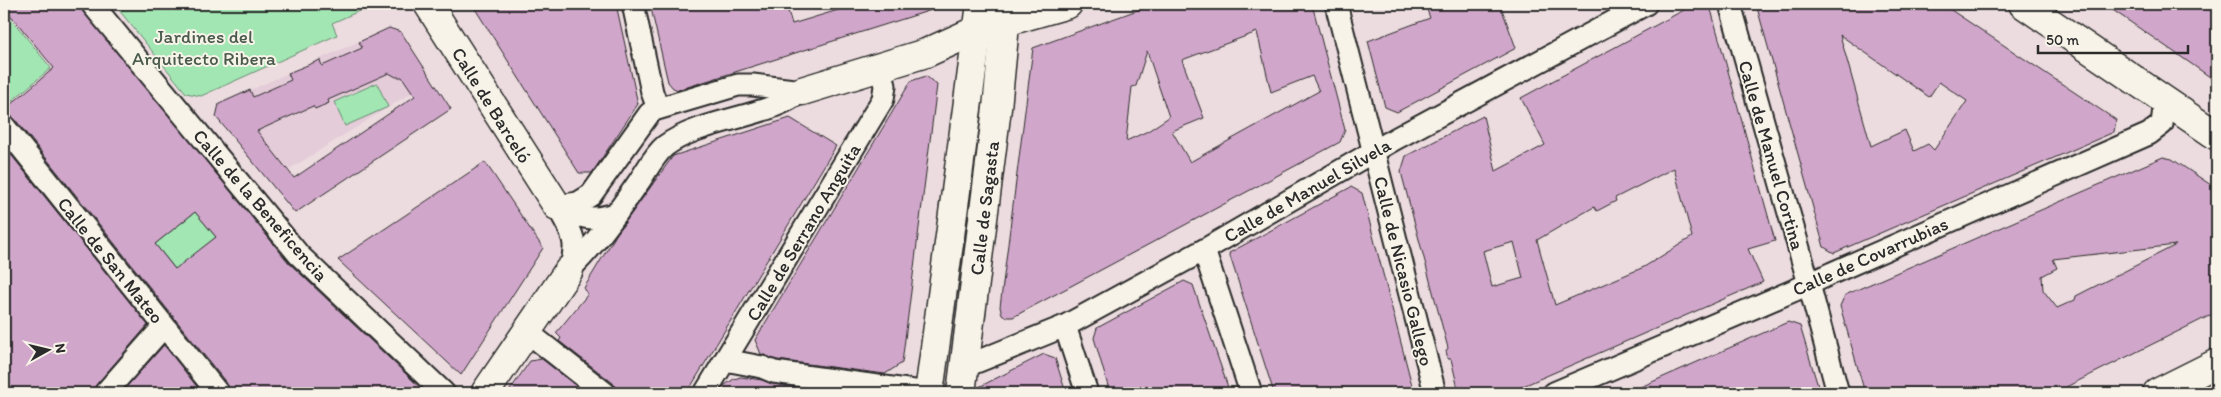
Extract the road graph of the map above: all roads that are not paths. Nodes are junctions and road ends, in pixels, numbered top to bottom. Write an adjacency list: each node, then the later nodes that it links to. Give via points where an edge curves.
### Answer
1 (92, 4): 32 (street, Calle de la Beneficencia, via 299,255)
2 (428, 4): 19 (street, Calle de Barceló)
3 (633, 4): 15 (street, via 652,92)
4 (981, 4): 11 (street, Calle de Sagasta)
5 (1068, 4): 10 (street)
6 (1336, 4): 18 (street, Calle de Nicasio Gallego)
7 (1646, 4): 18 (street, Calle de Manuel Silvela)
8 (1730, 4): 23 (street, Calle de Manuel Cortina)
9 (2029, 5): 14 (street)
10 (1005, 14): 11 (street); 29 (street, Calle de Sagasta, via 997,108)
11 (978, 30): 12 (street, via 931,51); 36 (street, Calle de Sagasta)
12 (880, 67): 13 (street); 27 (street, Calle de Serrano Anguita, via 885,86 883,99)
13 (802, 91): 15 (street, via 738,85); 20 (street, via 786,101 684,134 664,148)
14 (2164, 100): 17 (street); 23 (street, Calle de Covarrubias, via 2162,124 2149,134)
15 (660, 107): 19 (street, via 649,114 591,195 578,203)
16 (4, 126): 24 (street, Calle de San Mateo)
17 (2217, 136)
18 (1374, 152): 21 (street, Calle de Manuel Silvela); 39 (street, Calle de Nicasio Gallego)
19 (557, 206): 20 (street, via 587,219); 22 (street, via 575,246)
20 (617, 213): 22 (street)
21 (1204, 250): 25 (street, Calle de Manuel Silvela); 38 (street)
22 (569, 270): 26 (street)
23 (1809, 284): 40 (street, Calle de Covarrubias); 41 (street, Calle de Manuel Cortina)
24 (164, 326): 30 (street); 31 (street, Calle de San Mateo)
25 (1065, 326): 29 (street, Calle de Manuel Silvela); 37 (street)
26 (529, 329): 33 (street); 34 (street, via 535,338)
27 (725, 360): 35 (street, Calle de Serrano Anguita); 36 (street, via 774,372)
28 (2217, 363): 42 (street)
29 (962, 380)
30 (104, 393)
31 (218, 393)
32 (444, 393)
33 (485, 393)
34 (605, 393)
35 (705, 393)
36 (929, 393)
37 (1087, 393)
38 (1251, 393)
39 (1435, 393)
40 (1554, 393)
41 (1838, 393)
42 (2157, 393)

